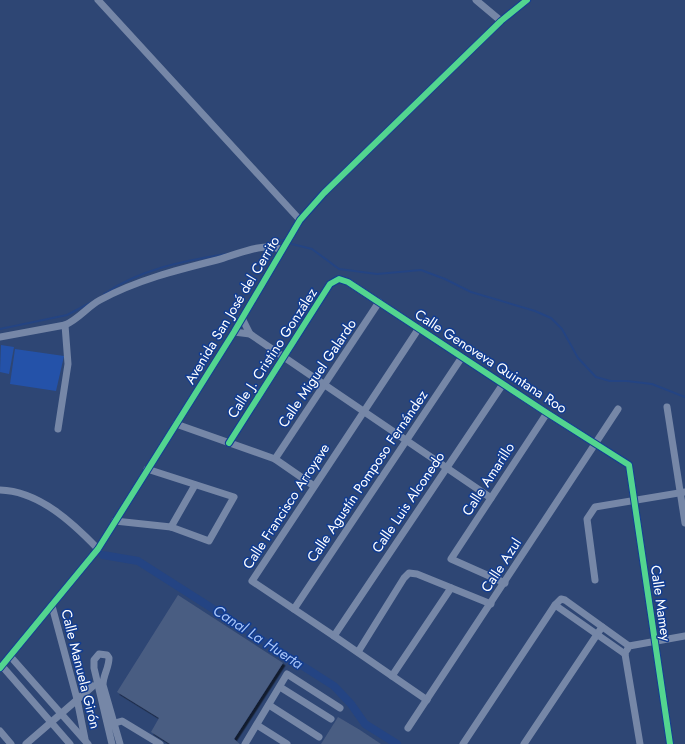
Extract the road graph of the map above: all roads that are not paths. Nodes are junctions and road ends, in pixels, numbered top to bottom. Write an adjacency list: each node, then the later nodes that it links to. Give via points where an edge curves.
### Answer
1 (98, 0): 5 (street)
2 (476, 0): 4 (street)
3 (527, 0): 4 (street, Avenida San José del Cerrito)
4 (501, 21): 5 (street, Avenida San José del Cerrito, via 324,192)
5 (300, 220): 6 (street, Avenida San José del Cerrito)
6 (282, 250): 9 (street, Avenida San José del Cerrito); 10 (street, via 276,246 255,249 143,280 98,301 74,321)
7 (339, 279): 8 (street, Calle Genoveva Quintana Roo); 15 (street, Calle J. Cristino González, via 330,284)
8 (379, 302): 11 (street, Calle Genoveva Quintana Roo); 18 (street, Calle Miguel Galardo)
9 (242, 318): 12 (street, Avenida San José del Cerrito); 13 (street)
10 (65, 325): 14 (street); 24 (street, via 68,364)
11 (419, 328): 16 (street, Calle Genoveva Quintana Roo); 21 (street, Calle Francisco Arroyave)
12 (234, 332): 13 (street); 23 (street, Avenida San José del Cerrito)
13 (250, 334): 15 (street)
14 (0, 337)
15 (283, 357): 18 (street); 26 (street, Calle J. Cristino González)
16 (462, 357): 17 (street, Calle Genoveva Quintana Roo); 25 (street, Calle Agustín Pomposo Fernández)
17 (503, 384): 22 (street, Calle Genoveva Quintana Roo); 30 (street, Calle Luis Alconedo)
18 (324, 385): 21 (street); 28 (street, Calle Miguel Galardo)
19 (668, 406): 35 (street)
20 (618, 409): 27 (street, Calle Azul)
21 (364, 412): 25 (street); 33 (street, Calle Francisco Arroyave)
22 (547, 413): 27 (street, Calle Genoveva Quintana Roo); 36 (street, Calle Amarillo)
23 (176, 424): 26 (street); 31 (street, Avenida San José del Cerrito)
24 (58, 429)
25 (406, 440): 30 (street); 48 (street, Calle Agustín Pomposo Fernández)
26 (229, 443): 28 (street)
27 (596, 444): 29 (street, Calle Genoveva Quintana Roo); 43 (street, Calle Azul)
28 (275, 459): 33 (street)
29 (629, 465): 37 (street, Calle Mamey)
30 (446, 468): 36 (street); 51 (street, Calle Luis Alconedo)
31 (147, 469): 32 (street); 38 (street, Avenida San José del Cerrito)
32 (195, 485): 40 (street); 40 (street, via 234,497 209,541)
33 (314, 486): 48 (street, Calle Francisco Arroyave, via 252,581)
34 (0, 490): 41 (street, via 28,496 54,510)
35 (682, 492): 37 (street); 39 (street)
36 (491, 498): 43 (street, Calle Amarillo, via 451,559)
37 (634, 500): 42 (street, via 595,506 587,519); 53 (street, Calle Mamey)
38 (116, 521): 40 (street); 41 (street, Avenida San José del Cerrito)
39 (685, 523)
40 (171, 527)
41 (98, 549): 47 (street, Avenida San José del Cerrito)
42 (596, 580)
43 (505, 582): 45 (street, Calle Azul)
44 (451, 588): 45 (street); 55 (street, via 409,573); 59 (street)
45 (491, 604): 63 (street, Calle Azul)
46 (555, 605): 49 (street, via 561,599 565,600); 50 (street); 84 (street)
47 (52, 606): 57 (street, Avenida San José del Cerrito); 62 (street, Calle Manuela Girón)
48 (294, 609): 51 (street, Calle Francisco Arroyave)
49 (602, 627): 50 (street); 54 (street)
50 (596, 634): 56 (street); 85 (street)
51 (334, 636): 55 (street, Calle Francisco Arroyave)
52 (685, 636): 53 (street)
53 (655, 642): 54 (street); 87 (street, Calle Mamey)
54 (629, 646): 56 (street)
55 (358, 652): 59 (street, Calle Francisco Arroyave)
56 (625, 654): 86 (street)
57 (10, 656): 58 (street, Avenida San José del Cerrito); 66 (street)
58 (1, 667): 68 (street)
59 (392, 676): 63 (street, Calle Francisco Arroyave)
60 (93, 686): 62 (street)
61 (280, 687): 64 (street); 65 (street, via 287,674); 67 (street)
62 (78, 699): 66 (street); 74 (street, Calle Manuela Girón)
63 (427, 700): 71 (street, Calle Azul)
64 (269, 705): 70 (street); 73 (street)
65 (340, 708)
66 (61, 713): 68 (street); 74 (street)
67 (331, 719)
68 (51, 722): 77 (street); 78 (street)
69 (115, 723): 75 (street, via 122,721); 79 (street, via 103,685 109,658 107,655 99,654 94,660 94,668); 80 (street)
70 (257, 725): 82 (street); 83 (street)
71 (408, 728)
72 (0, 731): 76 (street)
73 (319, 737)
74 (86, 741)
75 (149, 741): 81 (street)
76 (12, 744)
77 (26, 744)
78 (70, 744)
79 (112, 744)
80 (120, 744)
81 (160, 744)
82 (245, 744)
83 (288, 744)
84 (463, 744)
85 (524, 744)
86 (640, 744)
87 (670, 744)

